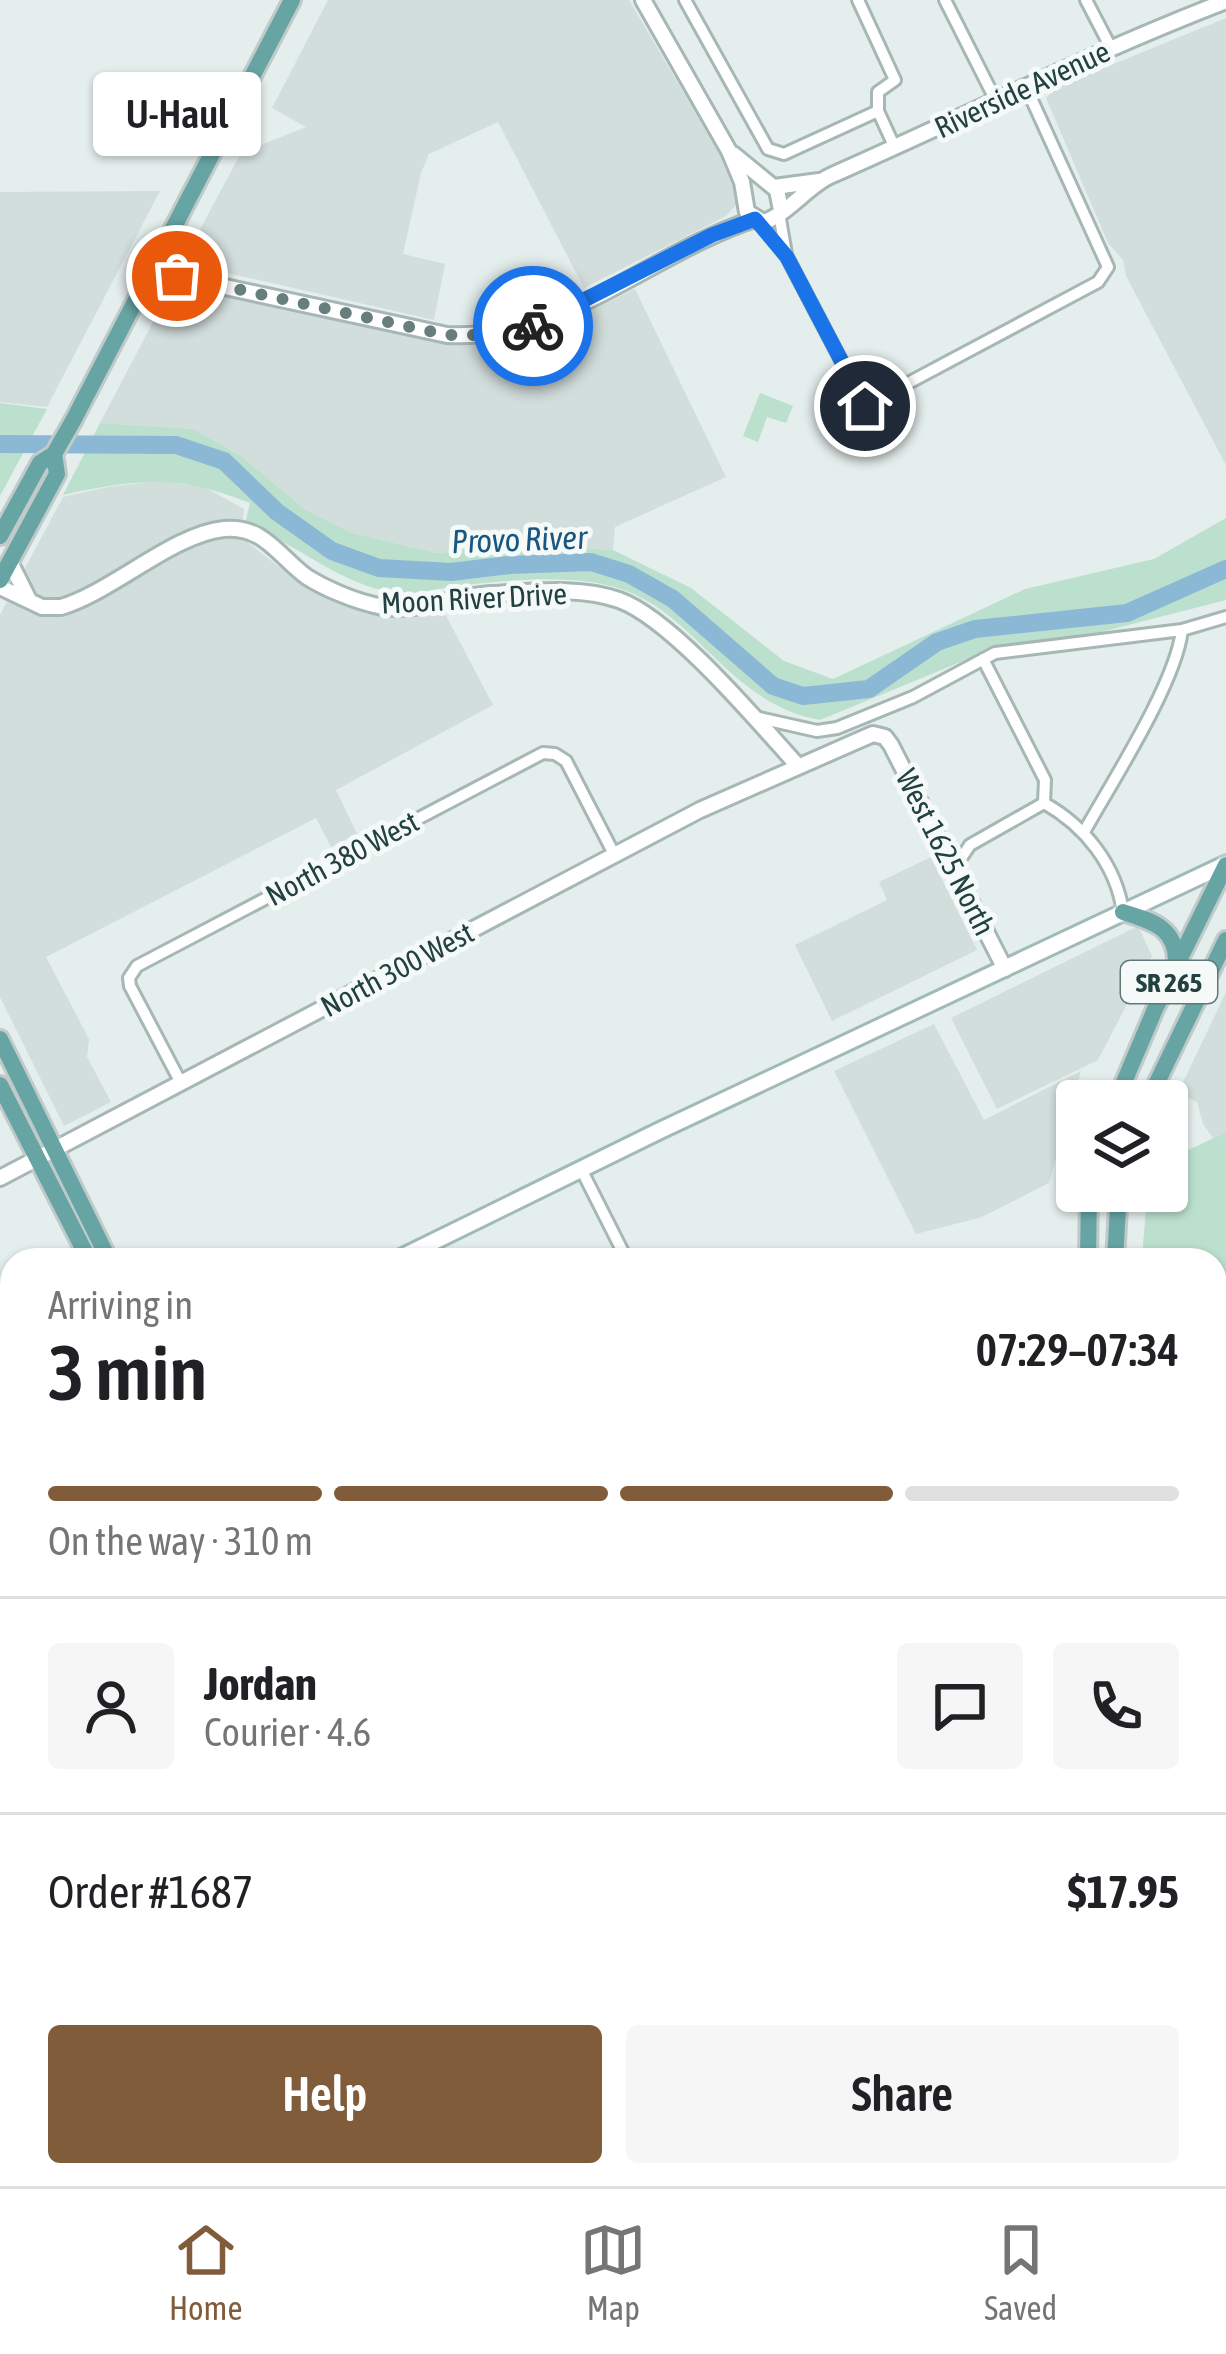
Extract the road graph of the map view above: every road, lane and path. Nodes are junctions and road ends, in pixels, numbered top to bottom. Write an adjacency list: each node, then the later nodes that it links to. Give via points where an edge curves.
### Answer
1 (292, 0): 21 (main road)
2 (643, 0): 13 (street)
3 (685, 0): 11 (street, via 768,149 784,154)
4 (859, 0): 11 (street, via 895,80 878,92)
5 (945, 0): 10 (street)
6 (1086, 0): 8 (street)
7 (1226, 1): 8 (street, Riverside Avenue)
8 (1111, 48): 9 (street, Riverside Avenue)
9 (1026, 87): 10 (street, Riverside Avenue); 20 (street, via 1108,267 1105,278 865,406)
10 (996, 101): 12 (street, Riverside Avenue)
11 (878, 111): 12 (street)
12 (895, 148): 14 (street, Riverside Avenue)
13 (729, 151): 15 (street); 16 (street)
14 (819, 181): 15 (street, Riverside Avenue); 17 (street, Riverside Avenue)
15 (771, 186): 16 (street, via 754,187); 17 (street)
16 (745, 200): 18 (street); 19 (street)
17 (780, 212): 18 (street); 20 (street)
18 (757, 220): 19 (street); 20 (street)
19 (712, 235): 21 (street, via 562,314 493,335 447,335)
20 (787, 257)
21 (151, 271): 22 (main road)
22 (54, 454): 23 (main road, via 40,464); 24 (main road, via 57,474)
23 (0, 536)
24 (10, 562): 25 (main road); 26 (street)
25 (0, 583): 26 (street, Moon River Drive)
26 (29, 600): 30 (street, Moon River Drive, via 71,604 213,531 245,529 321,585 374,605 535,592 619,600 663,628)
27 (1226, 617): 28 (street)
28 (1182, 630): 29 (street); 34 (street, via 1167,676)
29 (983, 659): 30 (street, via 837,728); 33 (street, via 1046,779)
30 (755, 717): 32 (street)
31 (885, 736): 32 (street, North 300 West, via 866,736); 37 (street, West 1625 North)
32 (798, 766): 35 (street, North 300 West)
33 (1044, 803): 34 (street); 37 (street, via 970,845)
34 (1084, 832): 38 (street, via 1120,890)
35 (614, 854): 45 (street, North 300 West); 45 (street, North 380 West, via 561,757 548,752 137,966 128,978)
36 (1226, 865): 38 (main road); 40 (main road, SR 265)
37 (955, 867): 41 (street, West 1625 North)
38 (1123, 912): 40 (main road, via 1167,931); 41 (main road)
39 (1226, 940): 44 (main road, SR 265)
40 (1175, 968): 43 (main road, SR 265)
41 (1005, 969): 49 (main road)
42 (0, 1039): 47 (main road)
43 (1125, 1080)
44 (1158, 1080)
45 (181, 1083): 47 (street, North 300 West)
46 (0, 1085): 48 (main road)
47 (56, 1149): 48 (street, North 300 West); 54 (main road)
48 (36, 1160): 50 (street, North 300 West); 53 (main road)
49 (581, 1169): 55 (main road); 56 (street)
50 (0, 1178)
51 (1089, 1212): 57 (main road)
52 (1118, 1212): 58 (main road)
53 (83, 1248)
54 (103, 1248)
55 (420, 1248)
56 (621, 1248)
57 (1088, 1248)
58 (1116, 1248)

